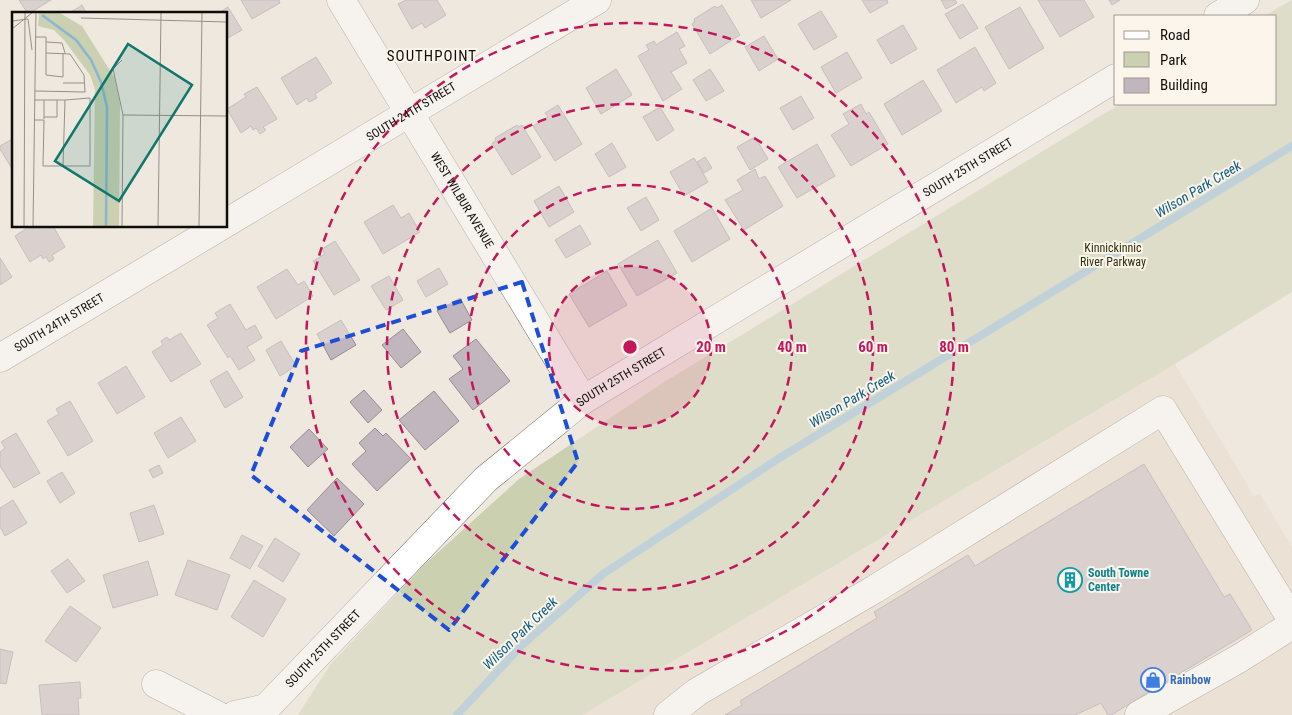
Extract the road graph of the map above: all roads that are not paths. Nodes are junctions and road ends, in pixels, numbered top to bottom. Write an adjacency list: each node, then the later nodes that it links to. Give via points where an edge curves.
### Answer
1 (341, 0): 6 (street, WEST WILBUR AVENUE)
2 (596, 0): 6 (street, SOUTH 24TH STREET)
3 (1245, 0): 4 (street)
4 (1220, 15)
5 (1114, 79): 10 (street, SOUTH 25TH STREET)
6 (410, 114): 7 (street, SOUTH 24TH STREET); 10 (street, WEST WILBUR AVENUE)
7 (228, 222)
8 (219, 228): 9 (street, SOUTH 24TH STREET)
9 (0, 358)
10 (583, 400): 15 (street, SOUTH 25TH STREET, via 486,479 266,708)
11 (1292, 620): 16 (street, via 1163,410 875,589 696,692)
12 (1292, 625): 17 (street)
13 (156, 684): 14 (street)
14 (217, 715)
15 (235, 715)
16 (668, 715)
17 (1139, 715)

